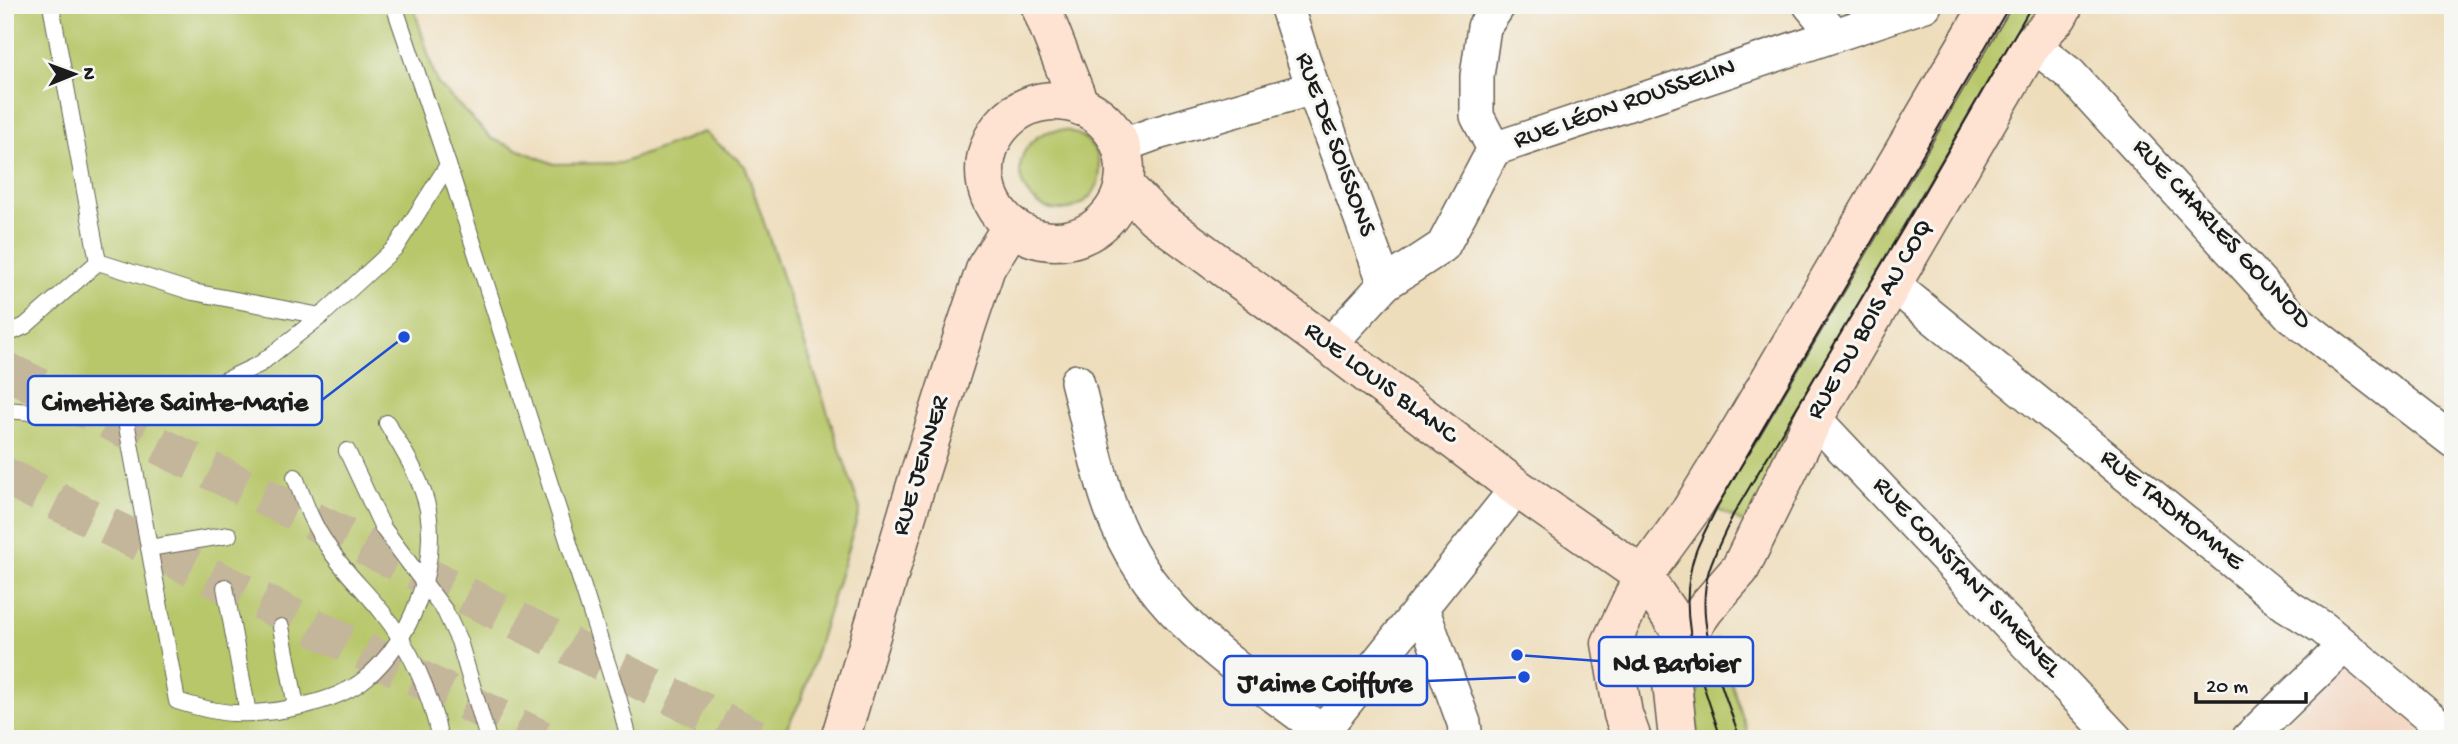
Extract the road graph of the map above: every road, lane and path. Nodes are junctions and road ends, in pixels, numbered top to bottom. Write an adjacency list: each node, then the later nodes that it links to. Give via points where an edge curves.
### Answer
1 (51, 5): 19 (lane)
2 (394, 5): 16 (lane)
3 (1040, 5): 13 (main road)
4 (1286, 5): 12 (street, RUE DE SOISSONS)
5 (1499, 5): 15 (street, via 1484,27 1477,76 1477,116)
6 (1810, 5): 10 (street)
7 (1925, 5): 10 (street, RUE LÉON ROUSSELIN)
8 (2064, 5): 11 (main road, RUE DU BOIS AU COQ)
9 (1980, 8): 36 (main road, via 1741,429)
10 (1834, 34): 15 (street, RUE LÉON ROUSSELIN)
11 (2032, 44): 20 (main road, RUE DU BOIS AU COQ); 30 (street, RUE CHARLES GOUNOD, via 2070,74 2291,316)
12 (1313, 89): 14 (street); 21 (street, RUE DE SOISSONS)
13 (1080, 106): 14 (main road, via 1097,115); 18 (main road, via 1040,103 1022,109 996,134 985,169 987,186 993,203)
14 (1121, 146): 17 (main road)
15 (1494, 149): 21 (street, RUE LÉON ROUSSELIN, via 1443,246)
16 (448, 165): 22 (lane, via 396,247); 51 (lane)
17 (1124, 185): 18 (main road, via 1107,219 1074,239 1045,241); 24 (main road, RUE LOUIS BLANC, via 1155,217)
18 (1012, 226): 46 (main road, RUE JENNER, via 986,267)
19 (97, 262): 22 (lane, via 193,292); 23 (lane, via 25,326)
20 (1891, 283): 28 (main road, RUE DU BOIS AU COQ); 43 (street, RUE TADHOMME, via 2286,605)
21 (1385, 284): 24 (street, RUE LÉON ROUSSELIN)
22 (321, 316): 27 (lane, via 260,364 199,393)
23 (5, 335)
24 (1329, 345): 33 (main road, RUE LOUIS BLANC)
25 (1077, 381): 47 (street, via 1111,510 1157,595 1221,654)
26 (5, 410): 27 (lane, via 57,414)
27 (124, 410): 35 (lane)
28 (1814, 418): 41 (main road, RUE DU BOIS AU COQ, via 1740,569); 55 (street, RUE CONSTANT SIMENEL)
29 (387, 423): 37 (lane, via 411,465 427,507 431,547)
30 (2453, 441)
31 (347, 451): 37 (lane, via 383,528)
32 (295, 477): 42 (lane, via 328,547)
33 (1517, 488): 36 (main road, RUE LOUIS BLANC); 39 (street)
34 (229, 535): 35 (lane)
35 (149, 548): 45 (lane, via 177,701 209,711)
36 (1643, 576): 41 (main road); 53 (main road, via 1611,643)
37 (424, 583): 42 (lane); 50 (lane, via 445,611 459,641)
38 (225, 587): 45 (lane)
39 (1422, 608): 47 (street); 52 (street)
40 (281, 627): 44 (lane)
41 (1685, 637): 54 (main road, RUE DU BOIS AU COQ, via 1672,683)
42 (400, 638): 44 (lane, via 366,678 332,697); 49 (lane, via 429,694)
43 (2344, 646): 48 (street, RUE TADHOMME); 56 (street)
44 (296, 706): 45 (lane)
45 (248, 713)
46 (838, 729)
47 (1328, 735)
48 (2453, 737)
49 (440, 739)
50 (488, 739)
51 (629, 739)
52 (1466, 739)
53 (1632, 739)
54 (1678, 739)
55 (2116, 739)
56 (2248, 739)

